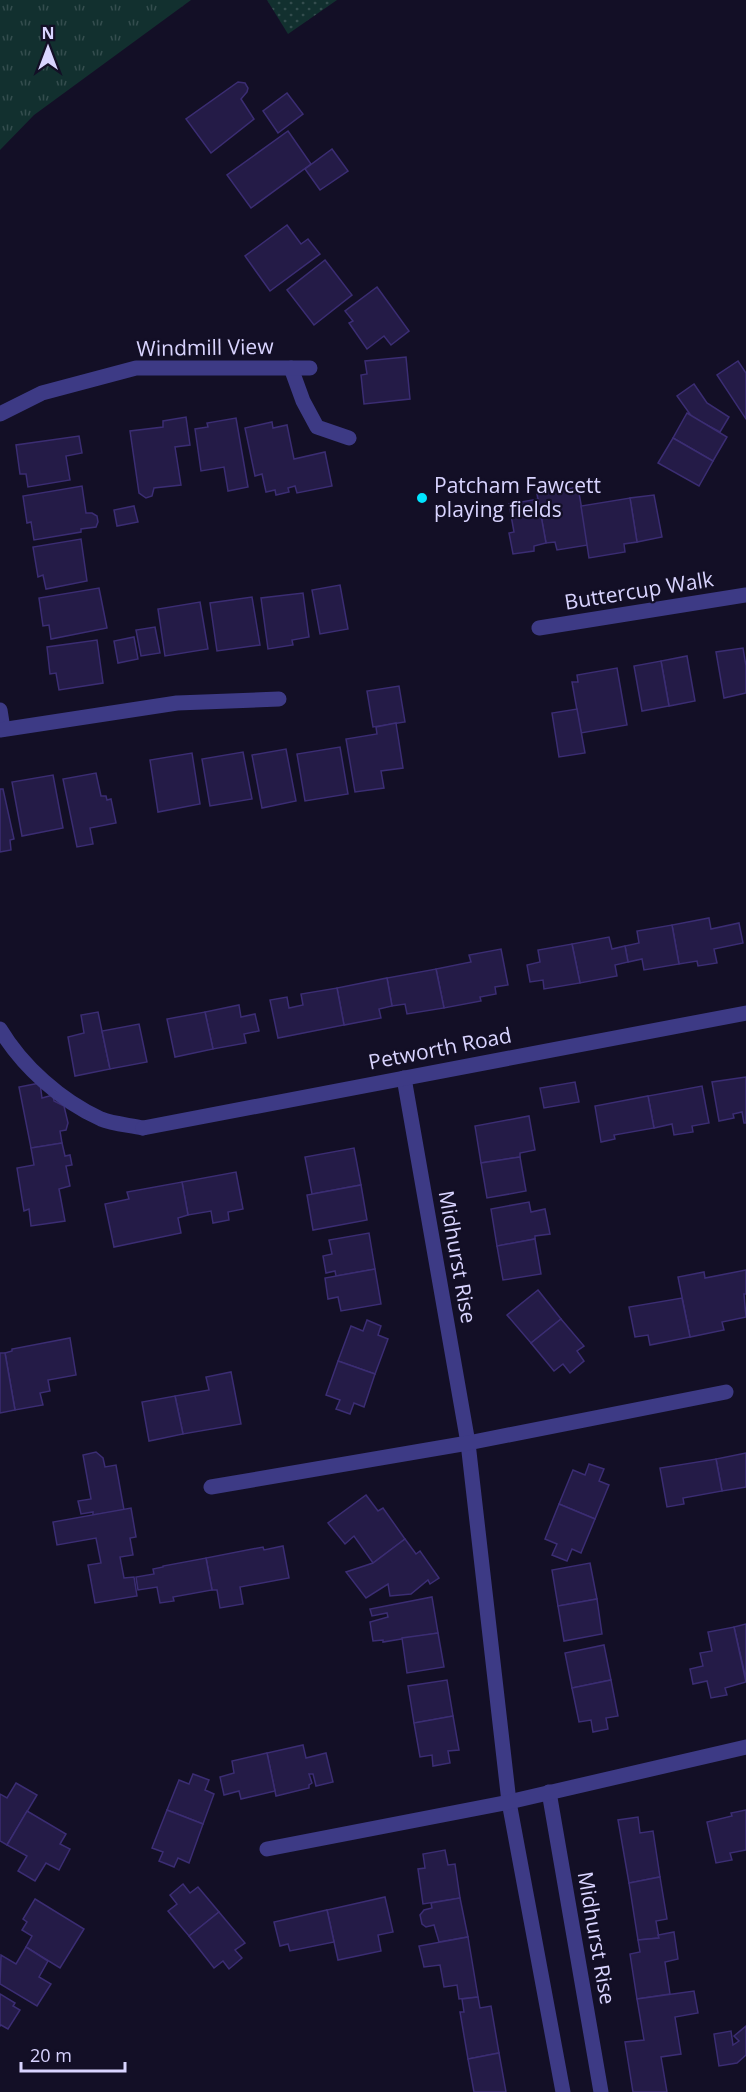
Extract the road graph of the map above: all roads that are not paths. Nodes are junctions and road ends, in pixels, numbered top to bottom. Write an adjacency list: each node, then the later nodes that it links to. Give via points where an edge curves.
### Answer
1 (291, 368): 2 (street, Windmill View); 3 (street, Windmill View, via 136,368 42,393); 4 (street, via 317,427)
2 (310, 368)
3 (0, 414)
4 (349, 438)
5 (746, 596): 6 (street, Buttercup Walk)
6 (539, 628)
7 (279, 699): 9 (street, via 177,703)
8 (0, 710): 9 (street)
9 (2, 729)
10 (746, 1013): 12 (street, Petworth Road)
11 (0, 1029): 12 (street, Petworth Road, via 33,1071 58,1093 102,1120 143,1128)
12 (404, 1077): 14 (street, Midhurst Rise)
13 (726, 1392): 14 (street)
14 (468, 1443): 15 (street); 18 (street, Midhurst Rise)
15 (211, 1487)
16 (746, 1747): 17 (street)
17 (549, 1792): 18 (street); 21 (street, Midhurst Rise)
18 (508, 1802): 19 (street); 20 (street, Midhurst Rise)
19 (267, 1849)
20 (563, 2092)
21 (601, 2092)

